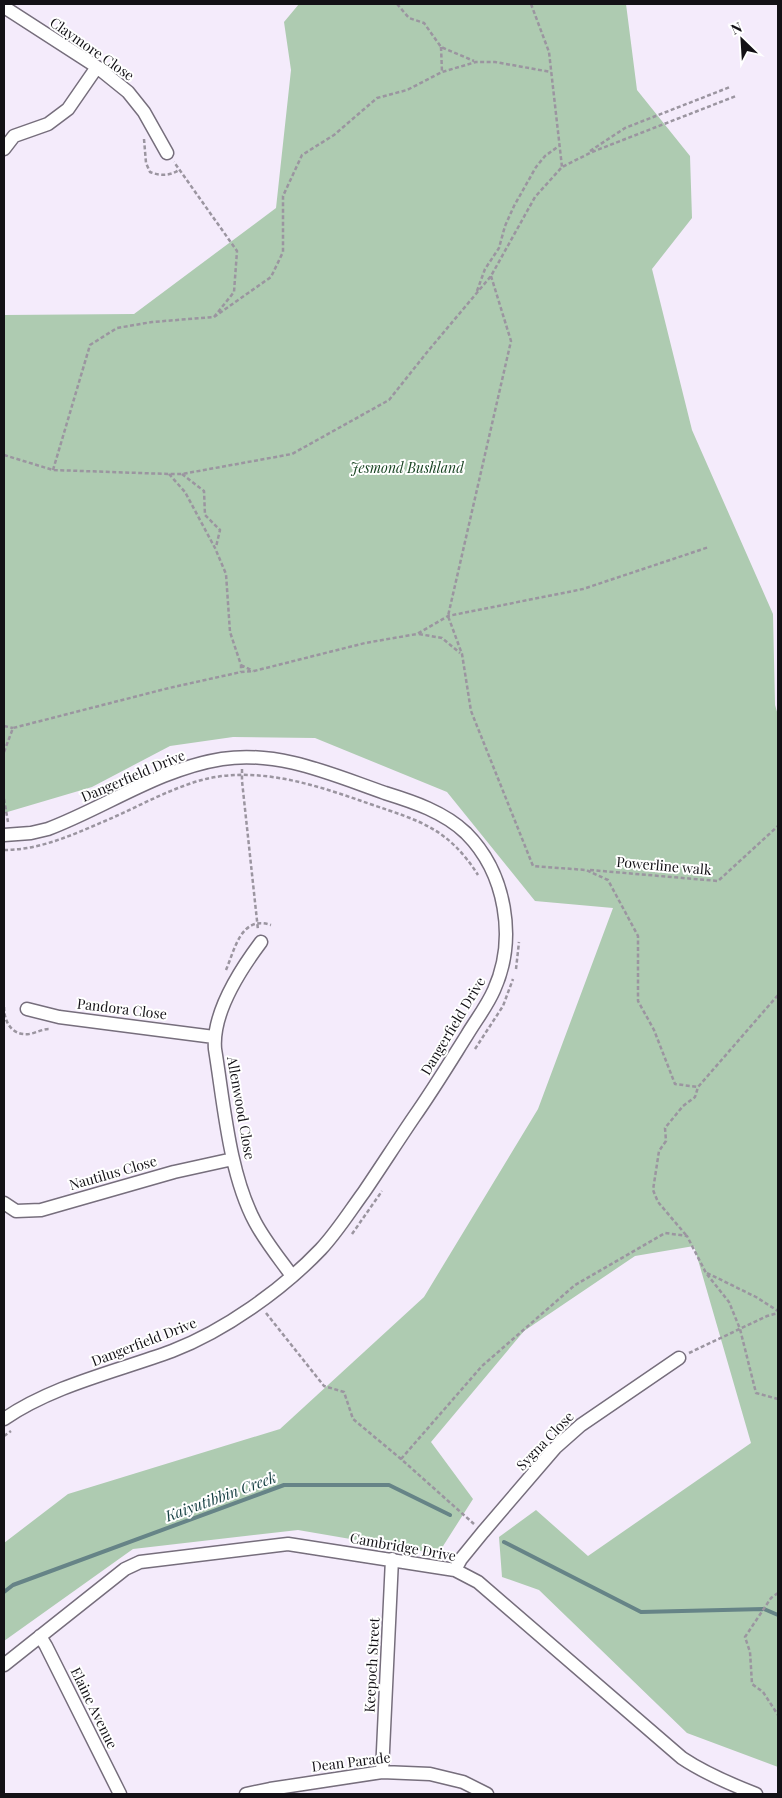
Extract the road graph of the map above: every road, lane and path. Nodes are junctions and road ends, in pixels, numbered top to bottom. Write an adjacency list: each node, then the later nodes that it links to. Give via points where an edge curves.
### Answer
1 (397, 4): 4 (path, via 409,18 424,23)
2 (531, 4): 8 (path, via 549,52)
3 (4, 7): 6 (street, Claymore Close)
4 (441, 47): 5 (path); 7 (path)
5 (476, 62): 7 (path); 8 (path, via 495,62)
6 (97, 67): 13 (street, via 68,109 48,124 14,136); 14 (street, Claymore Close, via 128,92 144,112)
7 (442, 72): 20 (path, via 407,90 377,98 334,135 302,155 283,196 283,252 271,277)
8 (551, 72): 12 (path)
9 (730, 87): 15 (path, via 625,128)
10 (736, 96): 15 (path)
11 (142, 132): 17 (path, via 150,172 166,175)
12 (559, 146): 16 (path); 19 (path, via 536,167 514,206 499,248 485,269)
13 (4, 149)
14 (167, 152): 17 (path)
15 (580, 158): 16 (path)
16 (562, 167): 18 (path, via 535,197)
17 (180, 170): 20 (path, via 237,251 234,292)
18 (491, 276): 19 (path); 27 (path, via 511,341)
19 (475, 295): 24 (path, via 389,400 292,454)
20 (214, 317): 22 (path, via 117,328 90,345)
21 (4, 455): 22 (path)
22 (53, 470): 23 (path)
23 (168, 474): 24 (path); 26 (path, via 185,492)
24 (182, 474): 26 (path, via 204,490 205,514 220,530)
25 (709, 547): 27 (path, via 583,589)
26 (215, 548): 30 (path, via 226,574 230,632)
27 (448, 616): 28 (path); 29 (path)
28 (417, 634): 29 (path, via 442,638); 31 (path, via 365,643)
29 (462, 654): 42 (path, Powerline walk, via 471,711 533,866)
30 (241, 665): 31 (path); 32 (path)
31 (254, 671): 32 (path)
32 (241, 672): 34 (path)
33 (4, 726): 34 (path)
34 (13, 728): 35 (path)
35 (4, 752)
36 (243, 758): 37 (path); 40 (street, Dangerfield Drive, via 222,759 180,769 65,823); 60 (street, Dangerfield Drive, via 295,762 415,802 449,820 482,854 497,882 505,915 503,962 486,1006 348,1215 322,1248)
37 (242, 775): 41 (path, via 189,784 59,841); 43 (path, via 296,781 415,819 455,844); 44 (path)
38 (4, 799): 40 (path)
39 (778, 826): 42 (path, Powerline walk, via 718,881)
40 (7, 836)
41 (4, 850)
42 (586, 870): 53 (path, via 608,880 638,936 638,1001 654,1030 674,1084)
43 (479, 876)
44 (257, 921)
45 (519, 938): 52 (path, via 518,962 509,992)
46 (261, 942): 51 (street, Allenwood Close, via 242,968 225,1002)
47 (778, 995): 53 (path)
48 (4, 1007): 49 (path)
49 (8, 1008)
50 (27, 1009): 51 (street, Pandora Close)
51 (214, 1037): 54 (street, Allenwood Close)
52 (473, 1052)
53 (698, 1087): 57 (path, via 695,1096 665,1128 666,1141 660,1151 653,1190 658,1202)
54 (233, 1159): 56 (street, Nautilus Close, via 174,1172 41,1210 16,1211); 60 (street, Allenwood Close, via 255,1222)
55 (386, 1185): 58 (path)
56 (4, 1203)
57 (686, 1236): 59 (path); 71 (path, via 665,1233 575,1285 482,1366)
58 (350, 1237)
59 (706, 1273): 63 (path, via 756,1297); 65 (path, via 729,1302)
60 (292, 1276): 61 (street, Dangerfield Drive)
61 (258, 1302): 64 (path); 68 (street, Dangerfield Drive, via 214,1331 174,1350 59,1390)
62 (273, 1310): 64 (path)
63 (778, 1312): 65 (path)
64 (267, 1314): 71 (path, via 324,1386 344,1392 353,1419)
65 (740, 1329): 66 (path); 67 (path, via 756,1393)
66 (679, 1358): 72 (street, Sygna Close, via 581,1424 555,1448)
67 (778, 1399)
68 (4, 1419)
69 (18, 1426): 70 (path)
70 (4, 1436)
71 (401, 1458): 72 (path)
72 (483, 1532): 74 (street, Sygna Close)
73 (392, 1559): 74 (street, Cambridge Drive); 76 (street, Cambridge Drive, via 288,1544 140,1562 125,1569); 79 (street, Keepoch Street)
74 (455, 1570): 83 (street, Cambridge Drive, via 478,1582 682,1758 717,1779)
75 (778, 1593): 78 (path, via 771,1598 745,1637 750,1652 752,1684 763,1692)
76 (40, 1636): 77 (street, Cambridge Drive); 80 (street, Elaine Avenue)
77 (4, 1665)
78 (778, 1715)
79 (382, 1772): 81 (street, Dean Parade); 82 (street, Dean Parade, via 430,1774 462,1782)
80 (120, 1794)
81 (246, 1794)
82 (487, 1794)
83 (756, 1794)

